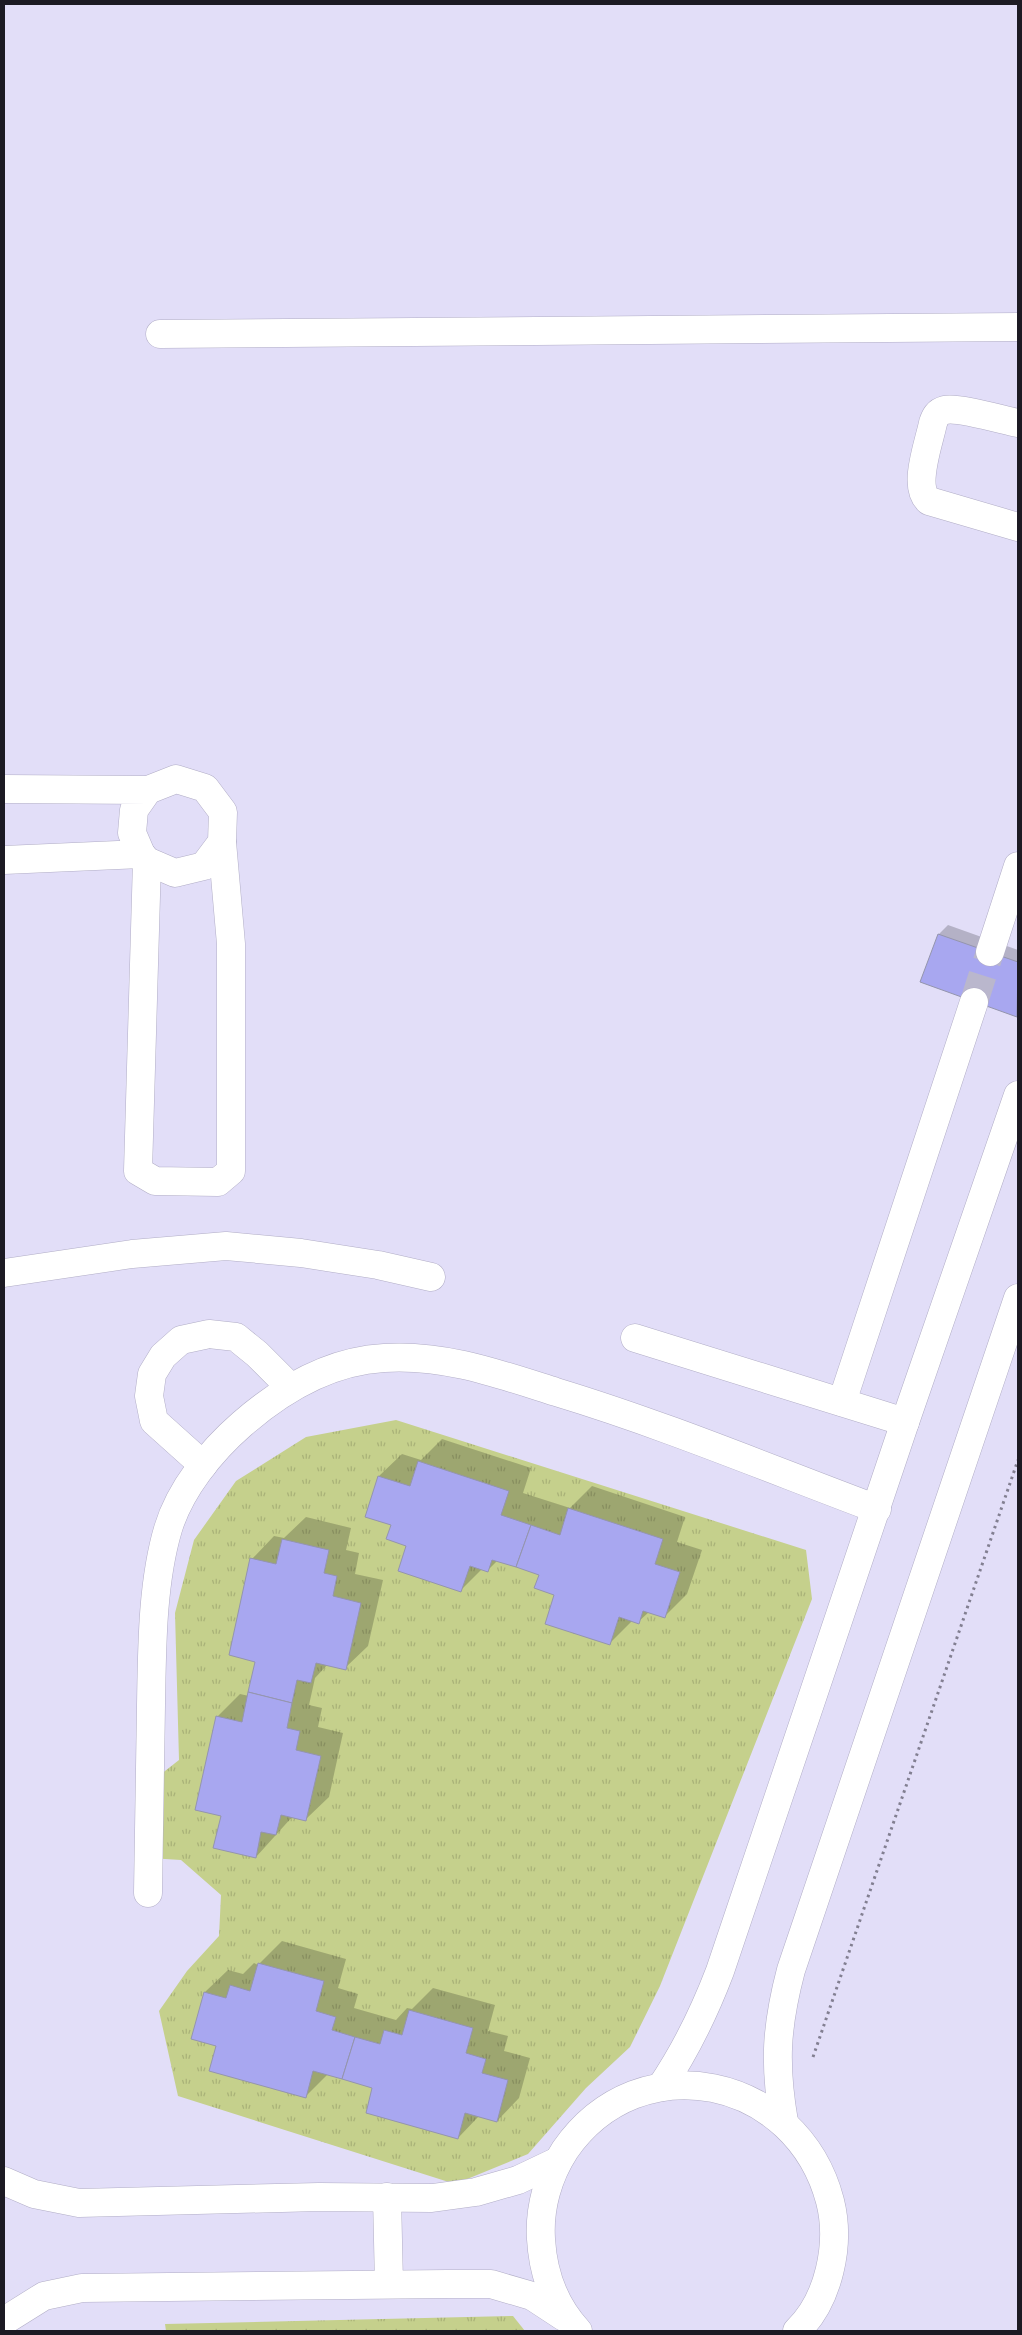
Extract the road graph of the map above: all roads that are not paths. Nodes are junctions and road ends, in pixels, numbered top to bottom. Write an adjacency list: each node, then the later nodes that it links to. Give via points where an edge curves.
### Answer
1 (1018, 326): 2 (street)
2 (160, 334)
3 (1018, 423): 4 (street, via 953,410 940,412 933,423 920,483 923,497 928,501)
4 (1018, 527)
5 (4, 789): 6 (street)
6 (148, 790): 7 (street, via 176,779 205,788 223,812); 8 (street, via 134,810 132,833)
7 (222, 842): 8 (street, via 204,866 175,873); 8 (street, via 231,944 231,1171 218,1182 155,1181 138,1171)
8 (144, 858): 9 (street)
9 (4, 860)
10 (1018, 866): 11 (street)
11 (990, 952)
12 (974, 1002): 19 (street)
13 (1018, 1095): 20 (street)
14 (4, 1273): 15 (street, via 132,1254 226,1246 358,1262)
15 (432, 1276)
16 (1018, 1298): 25 (street, via 791,1970 782,2004 777,2047 777,2082)
17 (635, 1338): 19 (street)
18 (290, 1387): 21 (street, via 224,1439); 21 (street, via 236,1337 208,1334 181,1340 163,1356 152,1374 149,1396 154,1421); 22 (street, via 344,1365 428,1357 480,1368 627,1414)
19 (842, 1402): 20 (street)
20 (905, 1422): 22 (street)
21 (202, 1466): 23 (street, via 168,1528 160,1568 152,1638)
22 (877, 1509): 24 (street, via 720,1971 684,2053)
23 (148, 1893)
24 (661, 2087): 25 (street, via 693,2085 726,2090 757,2103); 26 (street, via 630,2096 601,2112 576,2134)
25 (784, 2122): 32 (street, via 810,2151 824,2179 833,2218 834,2242 829,2273 817,2303)
26 (558, 2161): 28 (street, via 518,2180 476,2192 432,2198); 31 (street, via 545,2192 540,2225 542,2259 549,2283)
27 (4, 2181): 28 (street, via 34,2194 79,2203)
28 (388, 2196): 29 (street)
29 (389, 2284): 30 (street, via 82,2288 44,2296); 31 (street, via 491,2284 532,2296)
30 (4, 2321)
31 (573, 2326)
32 (797, 2331)

